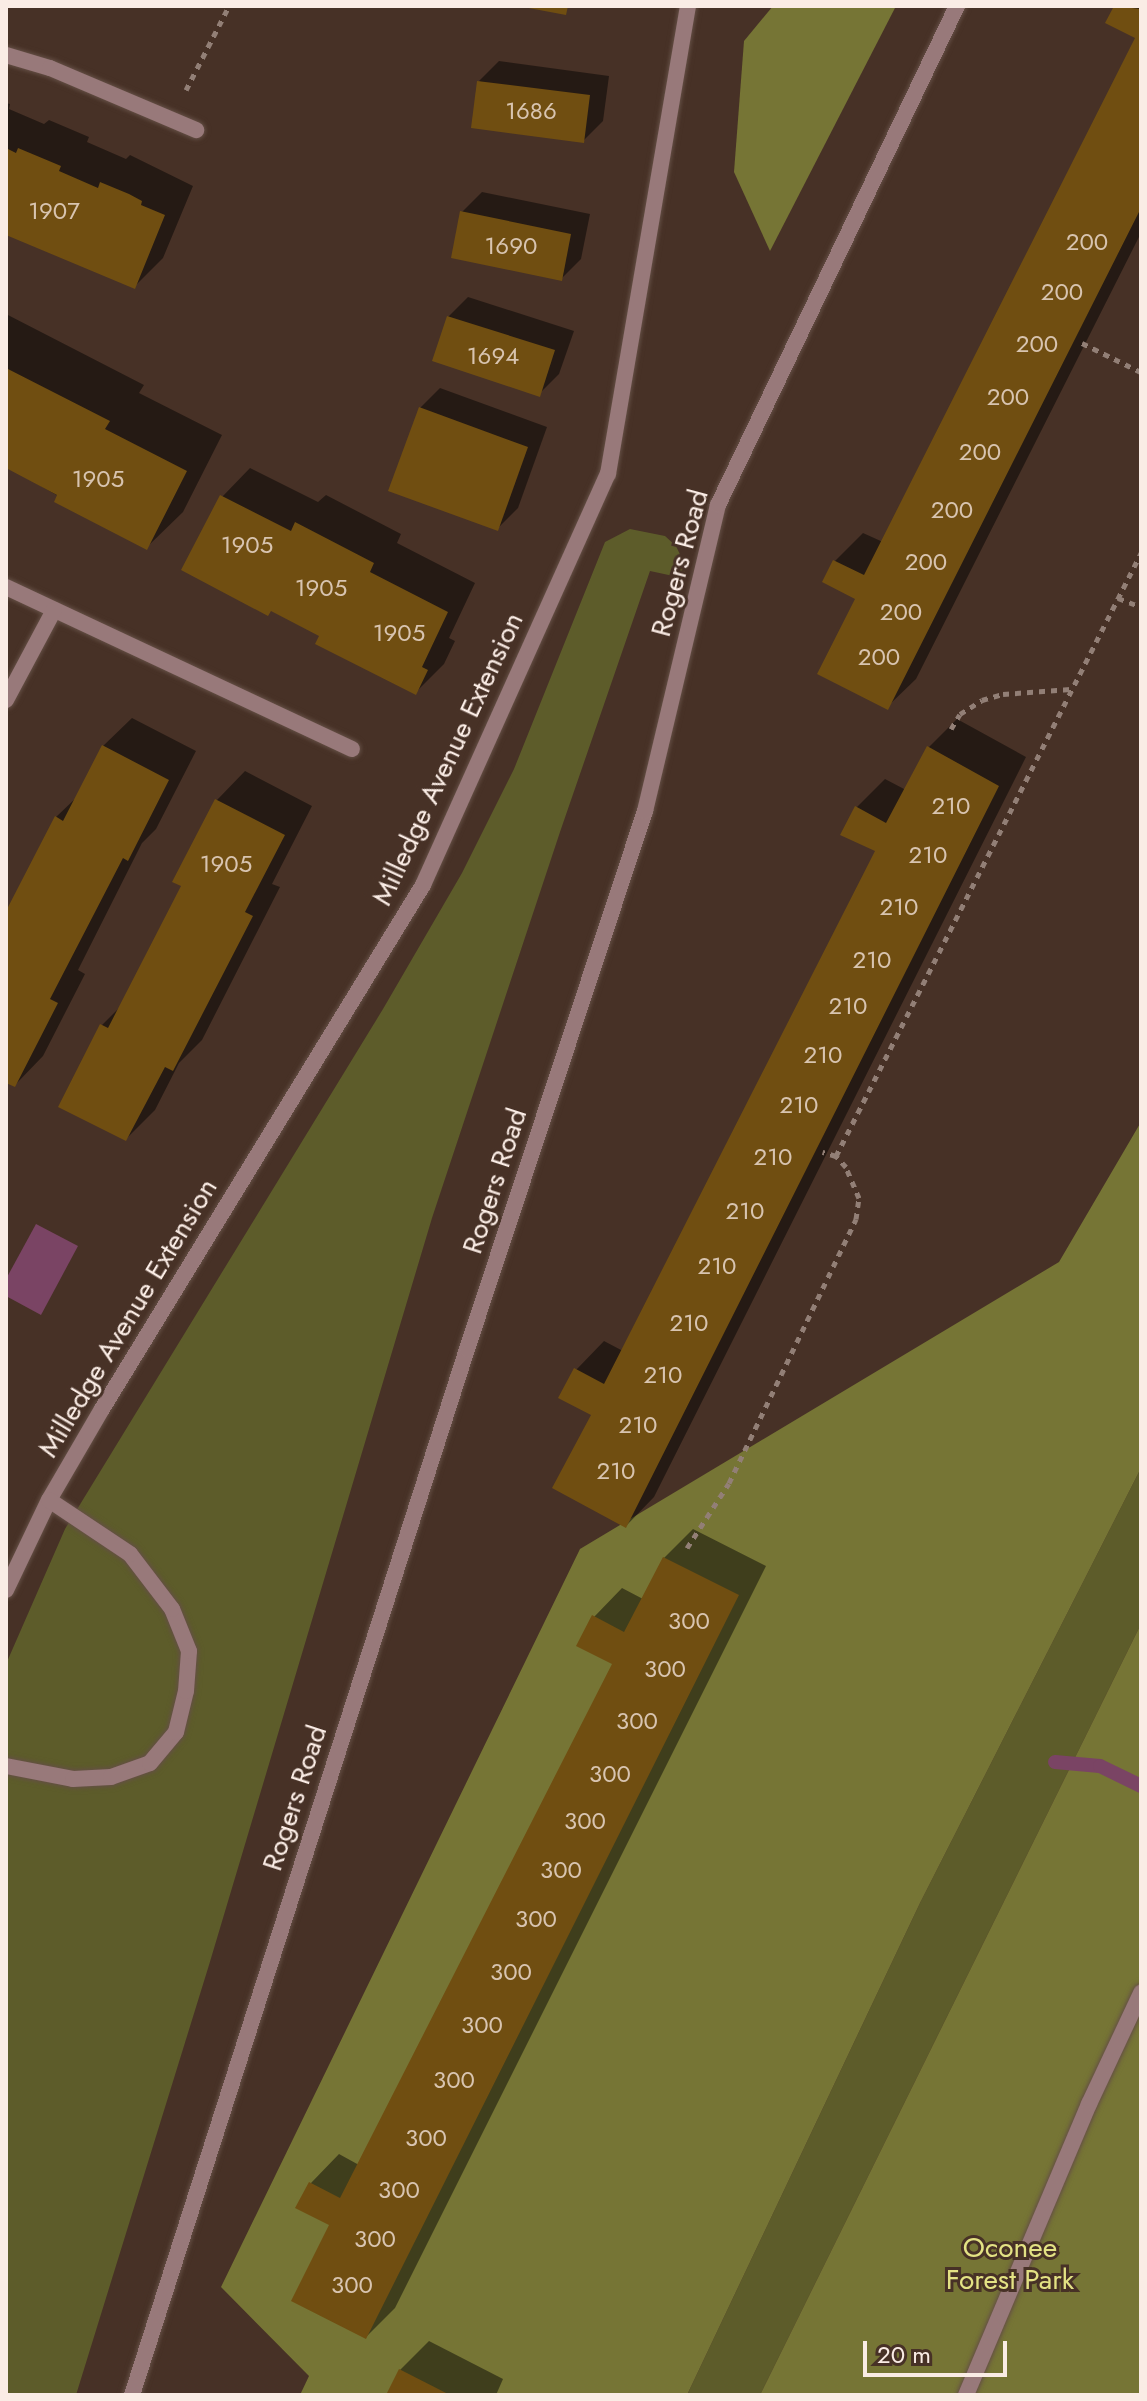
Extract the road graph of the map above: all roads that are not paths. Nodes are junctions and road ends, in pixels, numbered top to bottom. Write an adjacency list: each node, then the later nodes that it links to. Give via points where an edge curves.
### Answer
1 (688, 6): 9 (street, Milledge Avenue Extension, via 608,474 423,885)
2 (957, 6): 13 (street, Rogers Road, via 718,505 645,811)
3 (6, 55): 4 (street, via 50,68)
4 (196, 130)
5 (6, 587): 6 (street)
6 (54, 610): 7 (street); 8 (street)
7 (6, 700)
8 (352, 749)
9 (49, 1500): 10 (street, Milledge Avenue Extension); 11 (street, via 130,1554 172,1609 189,1651 186,1691 176,1732 150,1763 111,1777 73,1779)
10 (6, 1590)
11 (6, 1766)
12 (1141, 1993): 14 (street)
13 (132, 2395)
14 (966, 2395)

